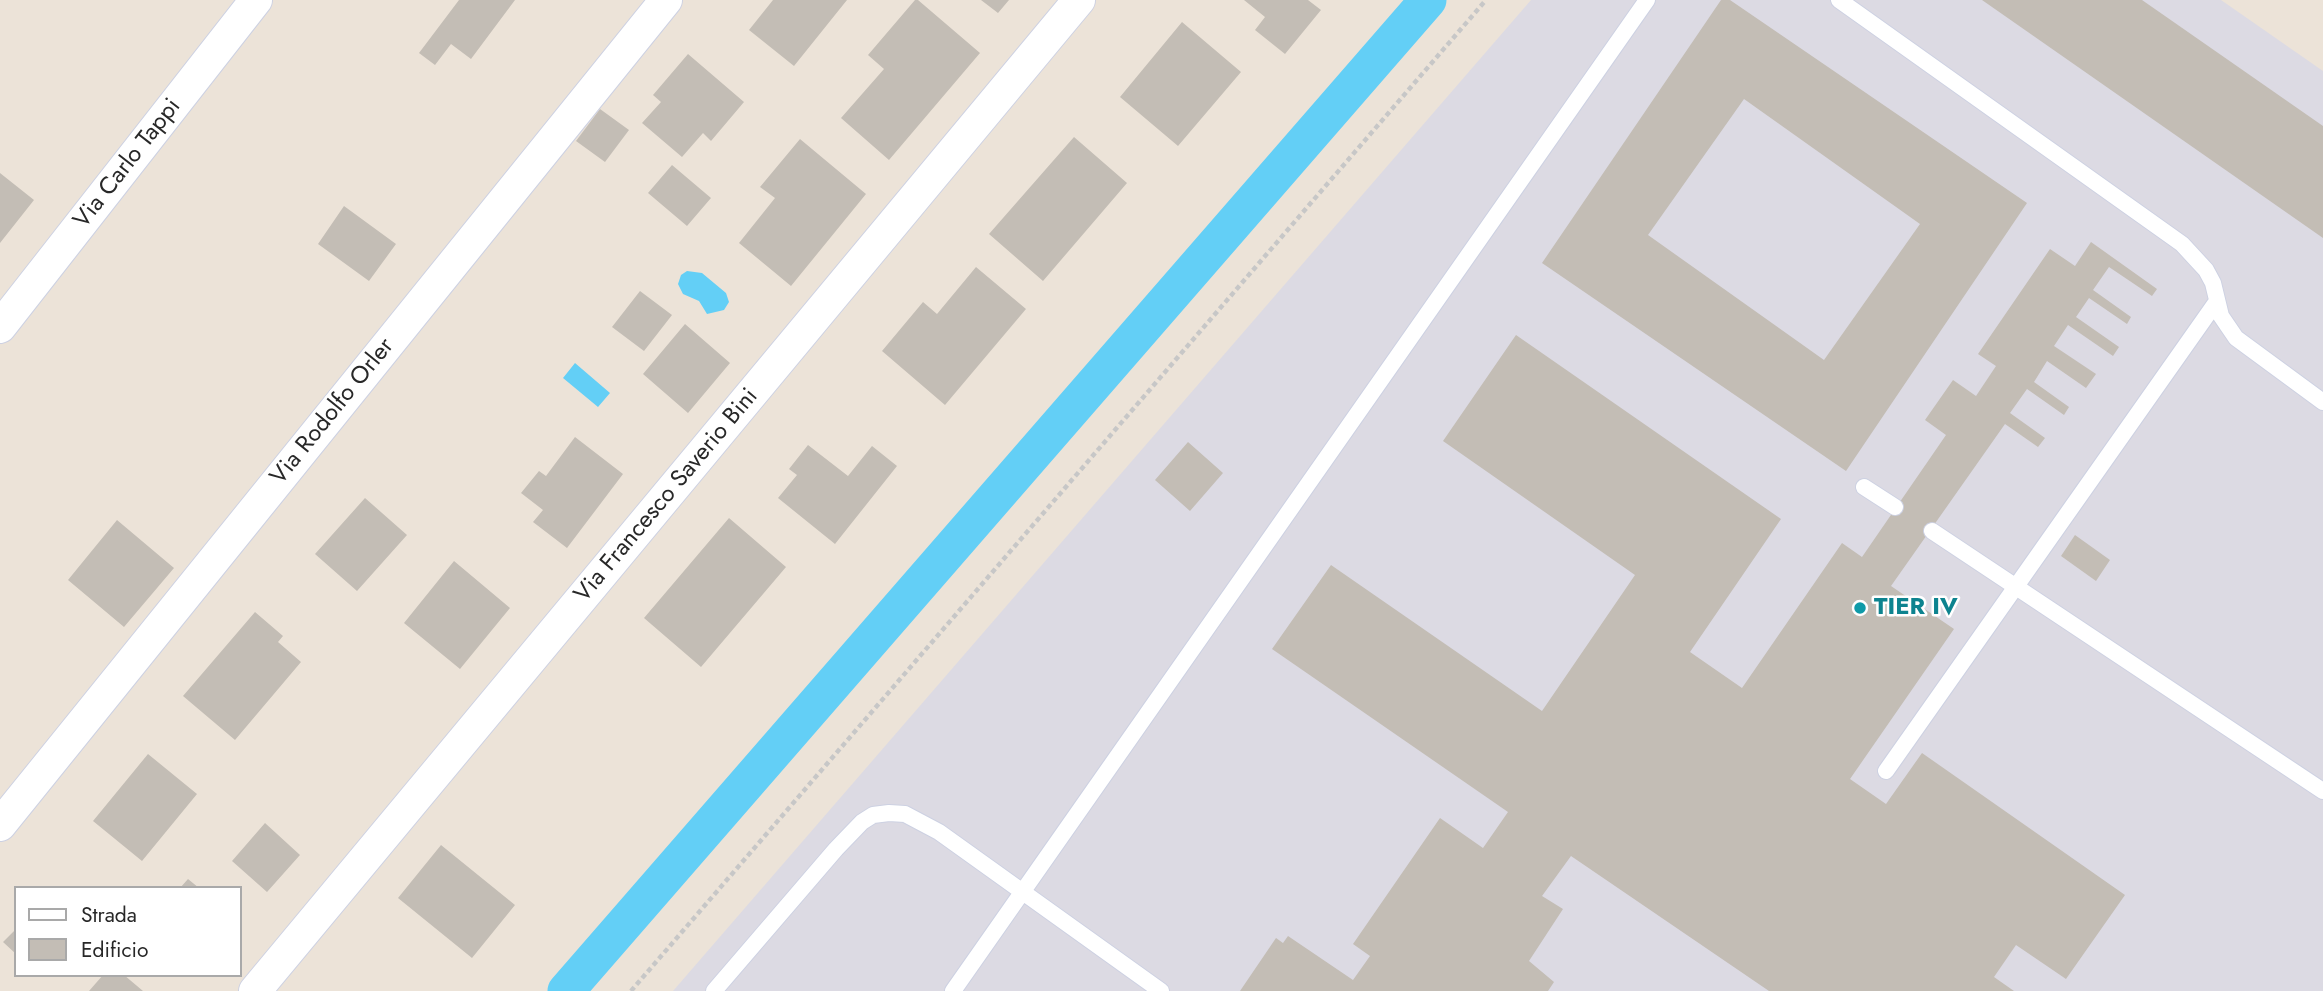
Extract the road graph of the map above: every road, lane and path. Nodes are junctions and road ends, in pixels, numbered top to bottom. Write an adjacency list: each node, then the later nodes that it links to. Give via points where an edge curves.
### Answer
1 (256, 0): 8 (street, Via Carlo Tappi)
2 (666, 0): 16 (street, Via Rodolfo Orler)
3 (1079, 0): 18 (street, Via Francesco Saverio Bini)
4 (1486, 0): 19 (path)
5 (1647, 0): 17 (lane)
6 (1839, 0): 7 (lane, via 2166,231 2206,271)
7 (2217, 301): 9 (lane, via 2236,338); 13 (lane)
8 (0, 327)
9 (2323, 402)
10 (1864, 487): 11 (lane)
11 (1895, 507)
12 (1932, 531): 13 (lane)
13 (2015, 587): 14 (lane); 15 (lane)
14 (1886, 771)
15 (2323, 791)
16 (0, 825)
17 (1022, 892): 20 (lane, via 923,822 905,814 873,815 836,849); 21 (lane); 22 (lane)
18 (255, 991)
19 (631, 991)
20 (714, 991)
21 (953, 991)
22 (1161, 991)

